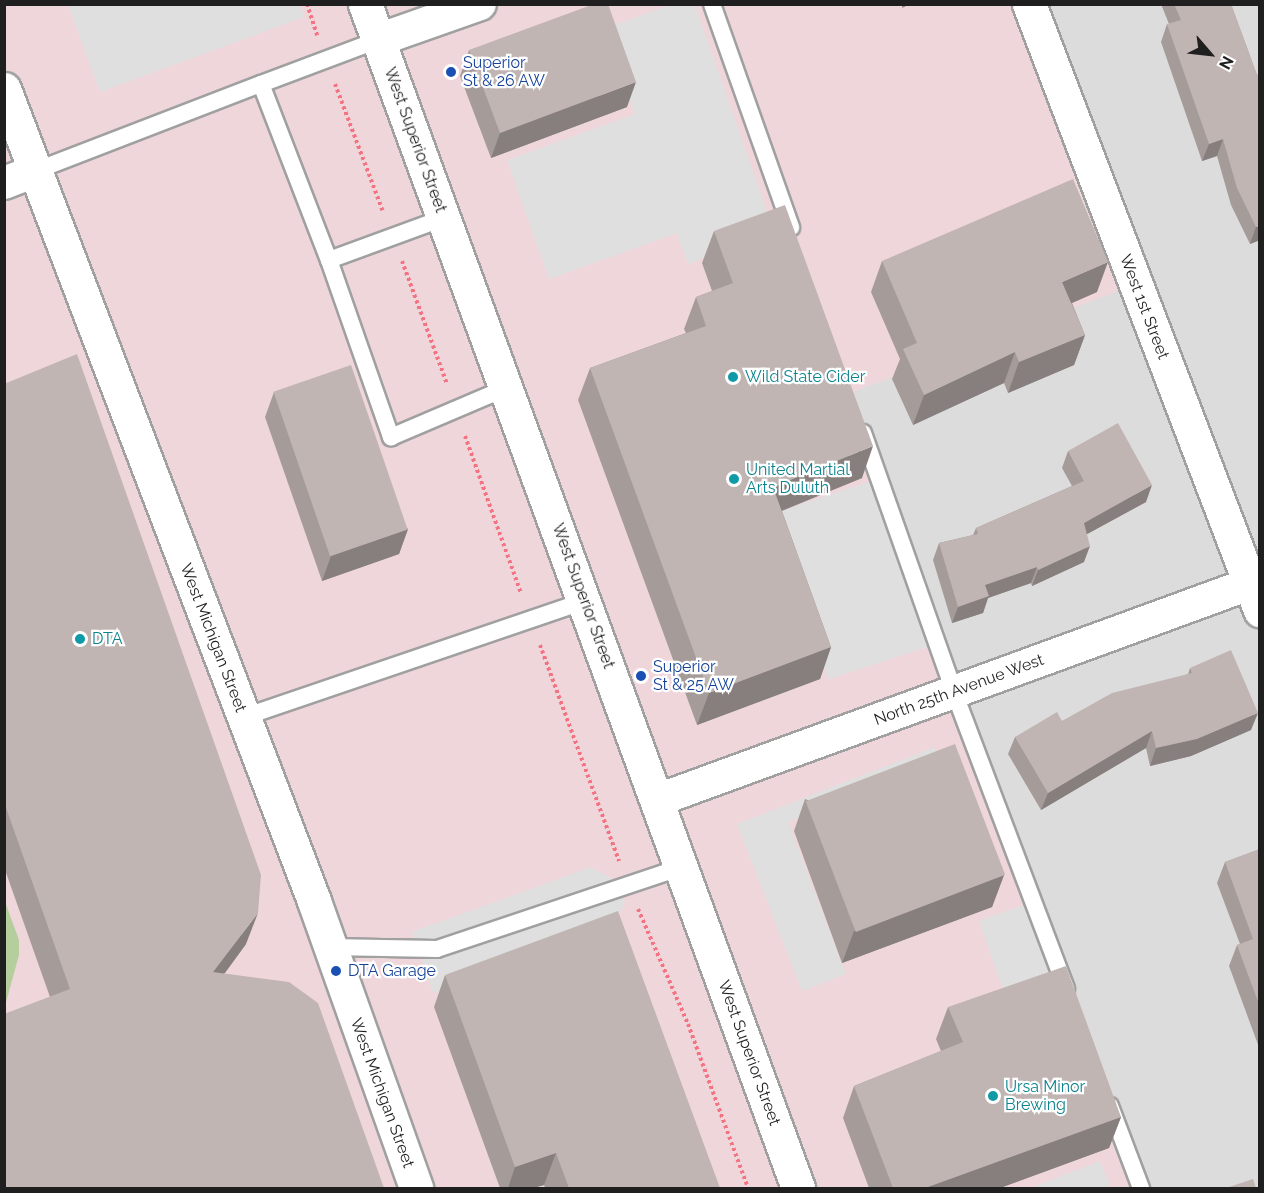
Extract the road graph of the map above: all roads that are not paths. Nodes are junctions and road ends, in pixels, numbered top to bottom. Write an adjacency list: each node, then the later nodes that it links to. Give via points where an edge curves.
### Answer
1 (365, 4): 5 (street, West Superior Street)
2 (480, 4): 5 (street)
3 (712, 4): 11 (lane)
4 (1029, 4): 15 (street, West 1st Street)
5 (378, 40): 6 (lane); 10 (street, West Superior Street)
6 (261, 84): 8 (lane); 12 (lane)
7 (4, 89): 8 (street, West Michigan Street)
8 (35, 171): 9 (street); 18 (street, West Michigan Street)
9 (4, 183)
10 (444, 218): 12 (lane); 13 (street, West Superior Street)
11 (798, 249)
12 (329, 260): 13 (lane, via 391,437)
13 (506, 388): 16 (street, West Superior Street)
14 (857, 416): 17 (lane)
15 (1256, 591): 17 (street, North 25th Avenue West)
16 (585, 601): 18 (lane); 19 (street, West Superior Street)
17 (954, 692): 19 (street, North 25th Avenue West); 22 (lane)
18 (244, 717): 21 (street, West Michigan Street)
19 (658, 800): 20 (street, West Superior Street)
20 (682, 867): 21 (lane, via 437,949); 25 (street, West Superior Street)
21 (330, 947): 24 (street, West Michigan Street)
22 (1070, 1000)
23 (1103, 1089): 26 (lane)
24 (416, 1188)
25 (798, 1188)
26 (1141, 1188)

